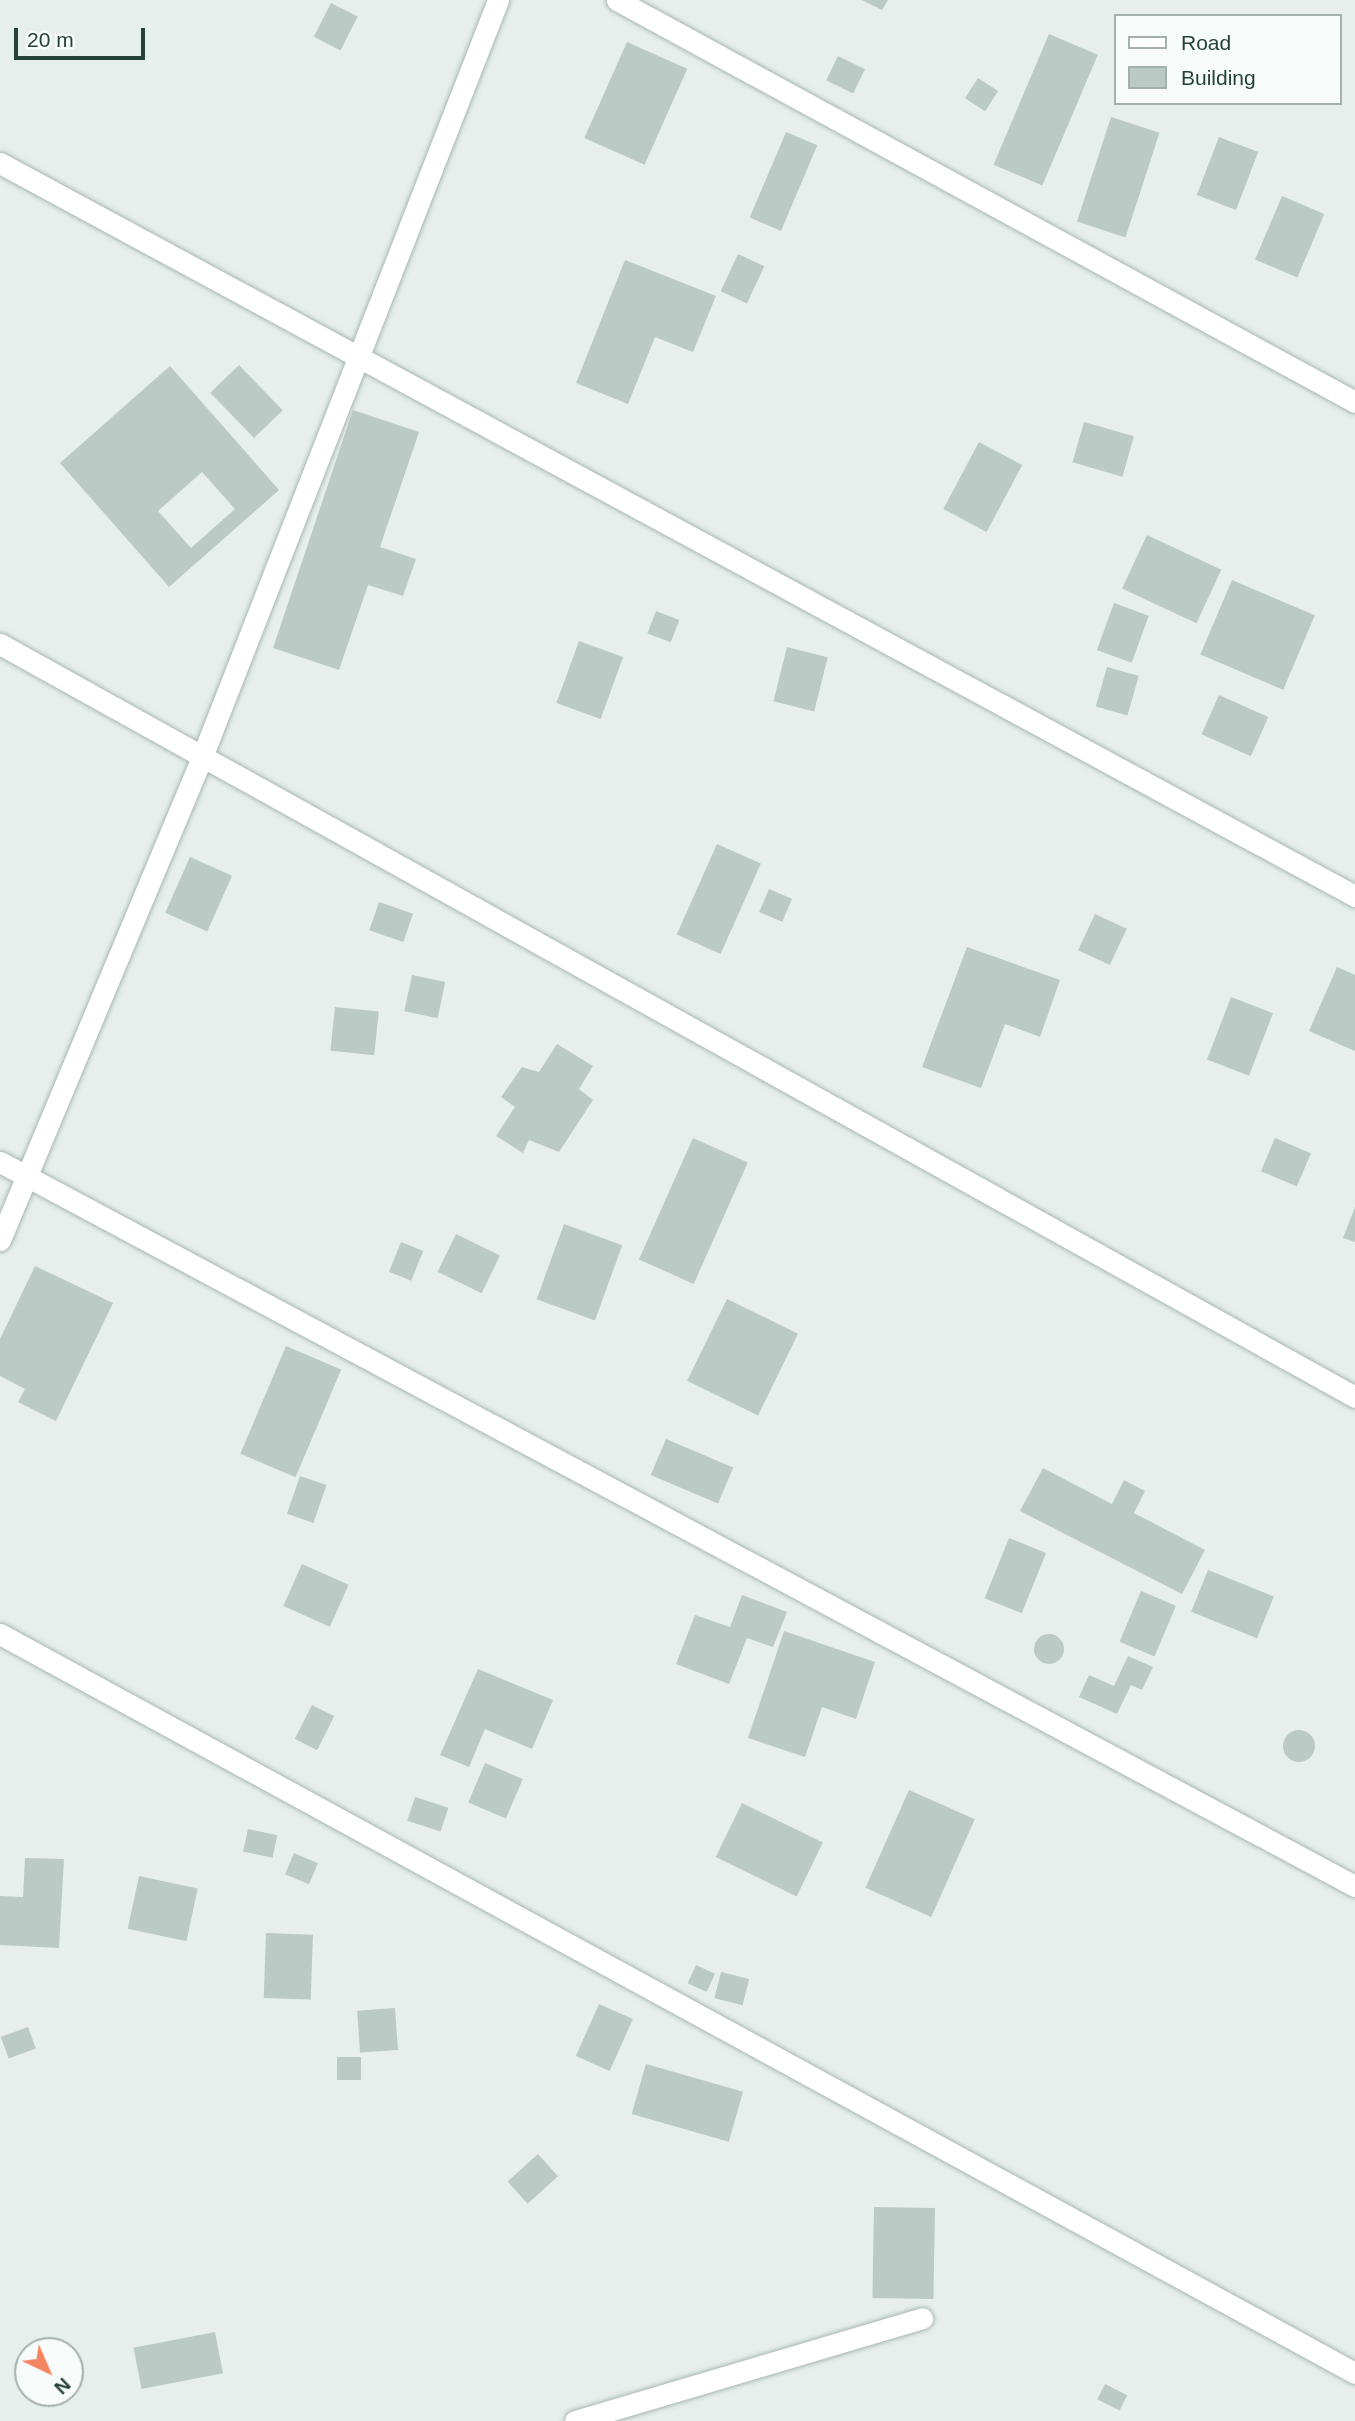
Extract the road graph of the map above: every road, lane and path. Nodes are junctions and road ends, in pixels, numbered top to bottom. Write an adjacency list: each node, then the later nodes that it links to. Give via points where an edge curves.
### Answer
1 (498, 0): 4 (street)
2 (617, 0): 5 (street)
3 (0, 163): 4 (street)
4 (359, 357): 7 (street); 8 (street)
5 (1355, 402)
6 (0, 645): 7 (street)
7 (202, 757): 10 (street); 12 (street)
8 (1355, 895)
9 (0, 1162): 10 (street)
10 (27, 1177): 11 (street); 14 (street)
11 (0, 1240)
12 (1355, 1397)
13 (0, 1634): 16 (street)
14 (1355, 1886)
15 (922, 2318): 17 (street)
16 (1355, 2372)
17 (575, 2421)

